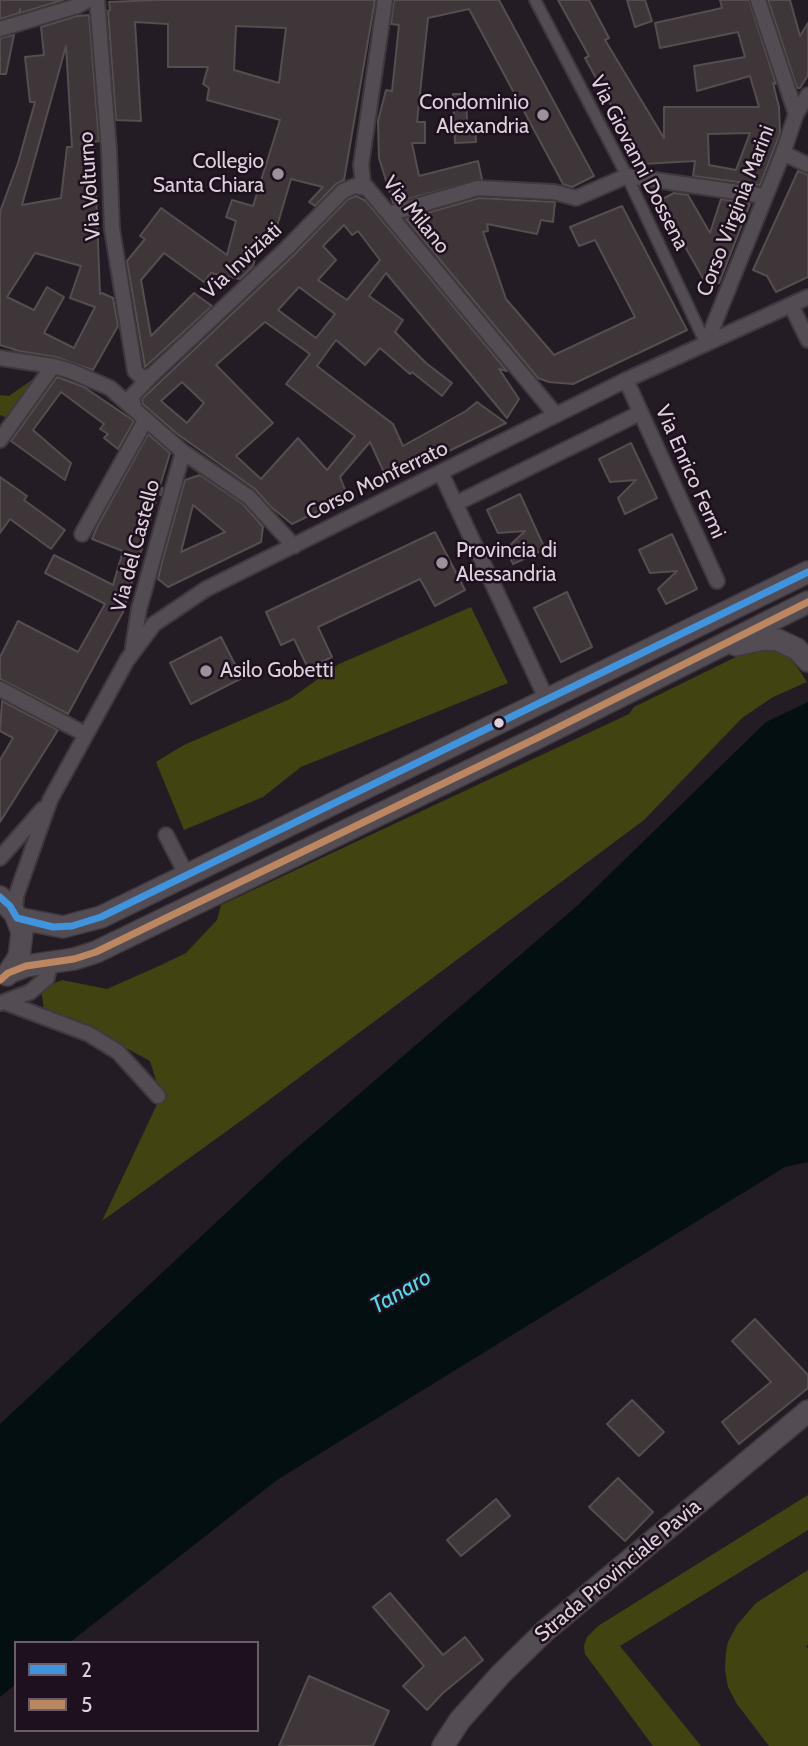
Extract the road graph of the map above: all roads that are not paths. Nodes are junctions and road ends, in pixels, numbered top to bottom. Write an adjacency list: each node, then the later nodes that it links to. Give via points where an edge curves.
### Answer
1 (88, 0): 6 (street)
2 (97, 0): 21 (street, Via Volturno, via 112,229)
3 (385, 0): 12 (street, Via Milano, via 360,165)
4 (535, 0): 11 (street, Via Giovanni Dossena)
5 (758, 0): 8 (street)
6 (0, 29)
7 (808, 95): 8 (street, Corso Virginia Marini)
8 (796, 114): 9 (street, Corso Virginia Marini)
9 (783, 153): 10 (street); 13 (street, Corso Virginia Marini)
10 (808, 165)
11 (627, 176): 13 (street); 14 (street, via 576,198 554,192 478,188); 18 (street, Via Giovanni Dossena)
12 (365, 188): 14 (street, Via Milano); 22 (street, Via Inviziati, via 343,191)
13 (765, 196): 18 (street, Corso Virginia Marini)
14 (389, 214): 27 (street, Via Milano)
15 (808, 297): 16 (street, Corso Monferrato)
16 (791, 304): 17 (street); 18 (street, Corso Monferrato)
17 (808, 340)
18 (706, 344): 23 (street, Corso Monferrato)
19 (5, 359): 20 (street)
20 (53, 366): 24 (street); 29 (street)
21 (135, 370): 22 (street, via 142,378); 24 (street, via 130,390)
22 (150, 376): 25 (street, Via Inviziati, via 132,396)
23 (626, 380): 26 (street, Via Enrico Fermi); 27 (street, Corso Monferrato)
24 (102, 384): 25 (street)
25 (134, 408): 28 (street)
26 (640, 413): 32 (street); 36 (street, Via Enrico Fermi)
27 (556, 415): 31 (street, Corso Monferrato)
28 (146, 419): 30 (street); 33 (street)
29 (0, 440)
30 (183, 452): 34 (street, via 249,497); 38 (street, Via del Castello, via 139,609)
31 (441, 473): 32 (street); 34 (street, Corso Monferrato)
32 (455, 504): 42 (street)
33 (82, 534)
34 (294, 546): 38 (street, Corso Monferrato, via 186,601 154,624)
35 (792, 579): 37 (main road); 42 (main road)
36 (717, 581)
37 (803, 608): 39 (main road); 40 (main road)
38 (132, 652): 43 (street, Corso Monferrato)
39 (808, 659): 40 (main road, via 789,644 764,639)
40 (682, 665): 50 (main road, via 107,947)
41 (0, 689): 43 (street)
42 (546, 698): 47 (main road)
43 (85, 734): 44 (street, Corso Monferrato)
44 (50, 800): 46 (street, Corso Monferrato); 49 (street, Corso Monferrato, via 16,896)
45 (166, 835): 47 (street)
46 (0, 858)
47 (187, 876): 49 (main road, via 72,926)
48 (0, 897): 49 (main road)
49 (16, 916): 51 (main road, via 21,947)
50 (50, 962): 51 (main road, via 26,966); 52 (street, via 47,978 30,992)
51 (4, 977)
52 (2, 1003): 53 (street, via 89,1034 118,1052)
53 (158, 1096)
54 (808, 1410): 55 (main road, Strada Provinciale Pavia, via 545,1631 460,1720)
55 (443, 1746)

